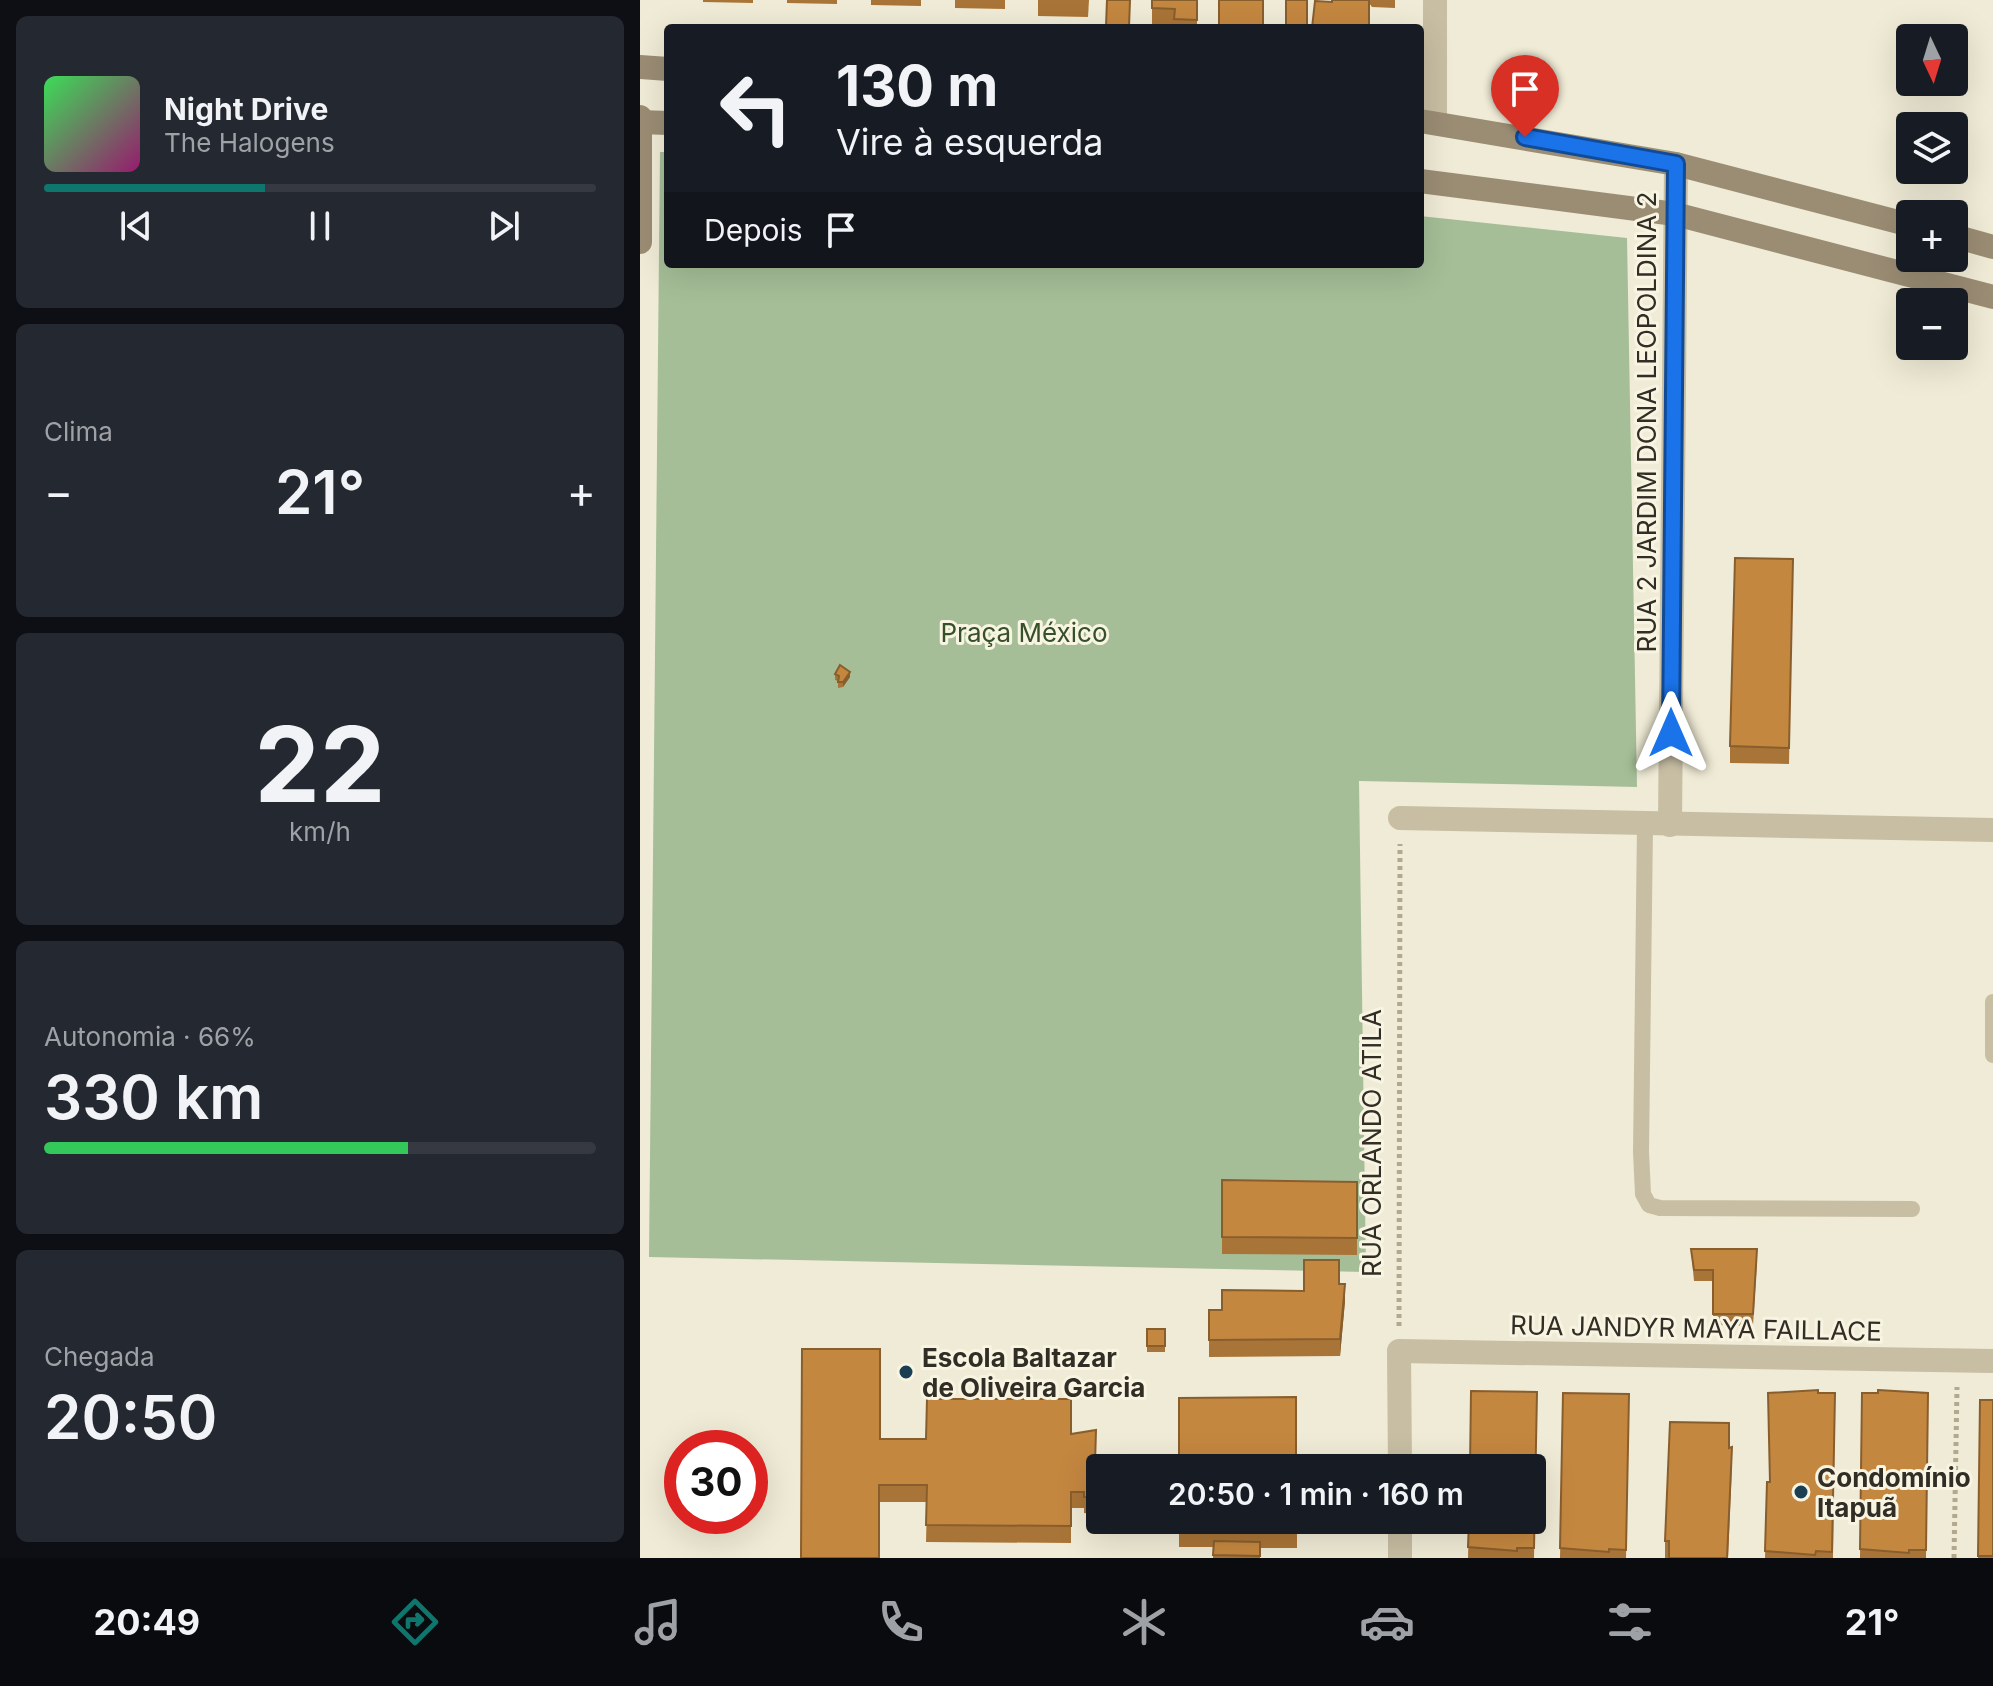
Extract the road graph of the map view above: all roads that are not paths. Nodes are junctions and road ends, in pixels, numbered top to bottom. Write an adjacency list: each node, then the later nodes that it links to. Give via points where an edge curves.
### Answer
1 (1435, 0): 5 (street)
2 (640, 67): 3 (main road)
3 (664, 69)
4 (640, 120): 6 (main road); 12 (main road)
5 (1427, 121): 7 (main road)
6 (664, 123)
7 (1676, 164): 9 (street, RUA 2 JARDIM DONA LEOPOLDINA 2); 10 (main road)
8 (1424, 182): 9 (main road)
9 (1675, 214): 14 (main road); 17 (street, RUA 2 JARDIM DONA LEOPOLDINA 2)
10 (1896, 221)
11 (1968, 240): 13 (main road)
12 (640, 242)
13 (1993, 247)
14 (1993, 297)
15 (1400, 818): 16 (street)
16 (1645, 824): 17 (street); 21 (lane, via 1641,1152 1643,1194 1649,1205)
17 (1670, 825): 18 (street)
18 (1993, 830)
19 (1993, 1002): 20 (lane)
20 (1993, 1055)
21 (1912, 1209)
22 (1993, 1361): 23 (street, RUA JANDYR MAYA FAILLACE, via 1399,1351)
23 (1400, 1454)
24 (1400, 1534): 25 (street)
25 (1400, 1558)

